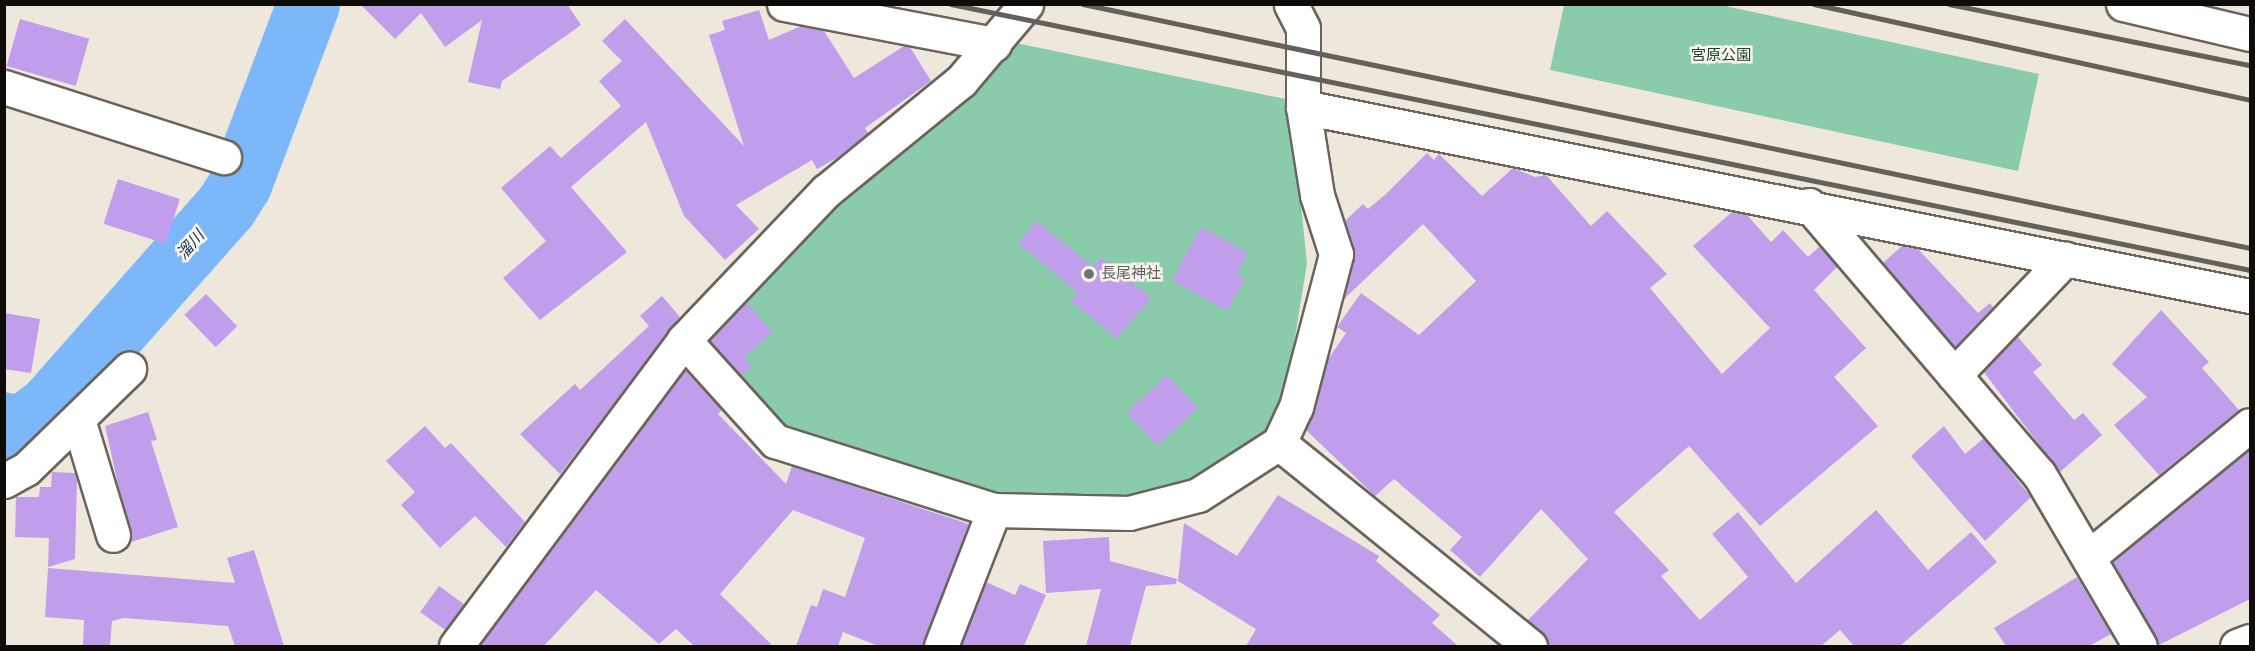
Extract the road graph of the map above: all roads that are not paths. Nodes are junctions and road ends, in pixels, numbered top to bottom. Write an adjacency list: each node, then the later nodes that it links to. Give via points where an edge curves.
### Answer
1 (784, 4): 6 (street)
2 (1026, 4): 6 (street)
3 (1291, 4): 8 (street, via 1303,28)
4 (2123, 4): 5 (street)
5 (2250, 34)
6 (994, 44): 13 (street, via 961,81 825,191)
7 (4, 87): 9 (street)
8 (1303, 107): 10 (street); 18 (street, via 1317,195 1336,254 1296,407)
9 (224, 158)
10 (1809, 205): 11 (street); 15 (street)
11 (2065, 259): 12 (street); 15 (street)
12 (2250, 296)
13 (684, 340): 20 (street, via 775,441); 24 (street)
14 (129, 369): 16 (street)
15 (1954, 375): 22 (street, via 2039,474)
16 (78, 419): 19 (street); 21 (street)
17 (2250, 425): 22 (street)
18 (1280, 443): 20 (street, via 1198,495 1169,506 1079,516); 26 (street)
19 (4, 481)
20 (994, 510): 25 (street)
21 (113, 534)
22 (2091, 555): 27 (street)
23 (2250, 641): 28 (street)
24 (456, 646)
25 (941, 646)
26 (1530, 646)
27 (2140, 646)
28 (2237, 646)

